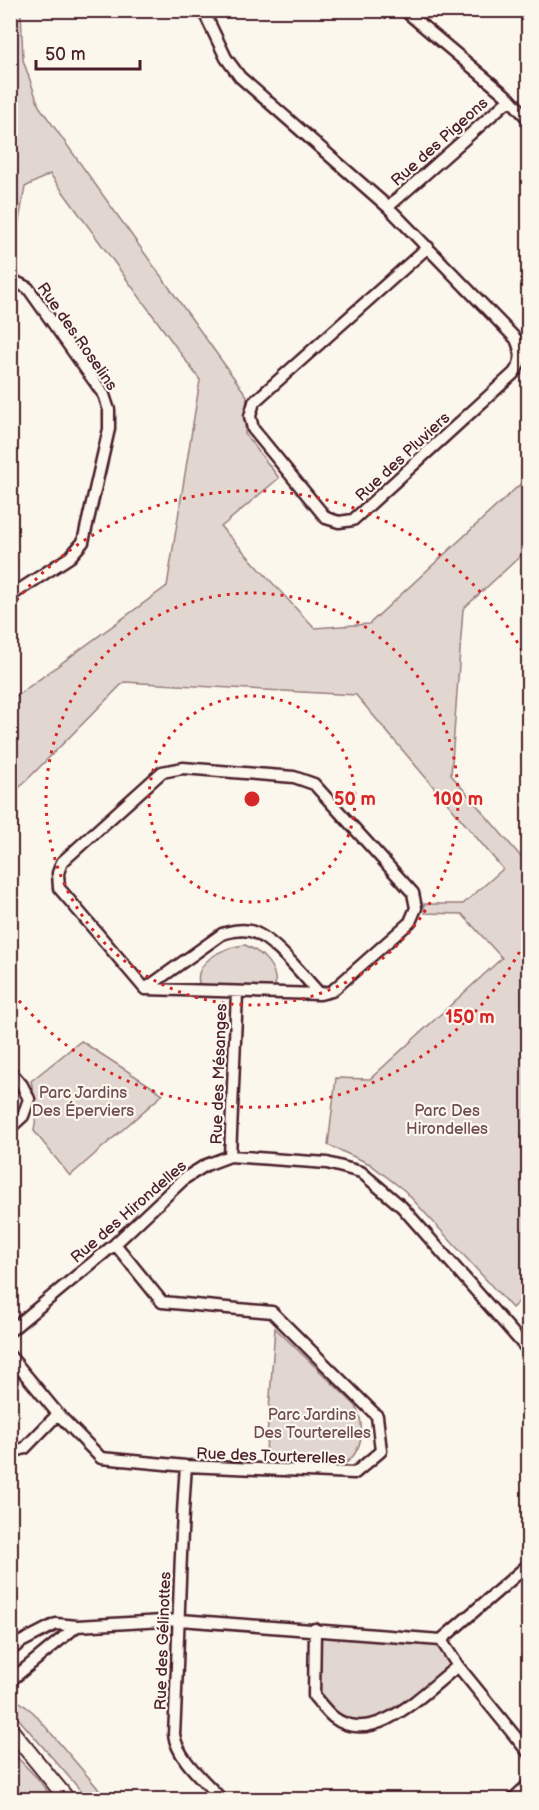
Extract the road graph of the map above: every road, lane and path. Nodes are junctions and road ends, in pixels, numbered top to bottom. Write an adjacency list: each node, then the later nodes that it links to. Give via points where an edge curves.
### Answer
1 (203, 10): 5 (street, Rue des Pluviers, via 226,58 240,77)
2 (404, 10): 3 (street)
3 (510, 99): 4 (street); 5 (street, Rue des Pigeons)
4 (528, 119)
5 (388, 207): 6 (street, Rue des Pluviers)
6 (428, 247): 6 (street, Rue des Pluviers, via 516,339 522,352 520,364 353,520 339,522 326,518 253,429 250,416 254,402)
7 (10, 279): 8 (street, Rue des Roselins, via 28,288 104,395 109,419 83,542 70,557)
8 (10, 596)
9 (145, 989): 10 (street, Rue des Mésanges); 11 (street, via 222,934 236,930 264,936); 11 (street, via 59,888 58,873 62,862 162,772 183,768 294,777 314,784 414,893 416,909 410,922 332,991)
10 (237, 993): 11 (street, Rue des Mésanges); 14 (street, Rue des Mésanges)
11 (320, 994)
12 (10, 1071): 13 (street, via 22,1084 28,1099 23,1116)
13 (10, 1128)
14 (230, 1156): 15 (street, Rue des Hirondelles, via 185,1178); 17 (street, via 327,1163 361,1172 402,1207)
15 (114, 1244): 16 (street, Rue des Hirondelles); 21 (street, Rue des Tourterelles, via 162,1302 272,1312 377,1416 381,1451 355,1473)
16 (10, 1331)
17 (528, 1350)
18 (10, 1356): 19 (street, Rue des Tourterelles)
19 (58, 1414): 20 (street, via 25,1448); 21 (street, Rue des Tourterelles, via 101,1458)
20 (10, 1454)
21 (186, 1466): 23 (street, Rue des Gélinottes, via 179,1549)
22 (528, 1565): 26 (street)
23 (180, 1620): 24 (street); 25 (street); 34 (street, Rue des Gélinottes, via 175,1744)
24 (77, 1626): 27 (street, via 56,1624); 29 (street)
25 (315, 1629): 26 (street); 28 (street, via 314,1696 334,1718 356,1727 385,1722)
26 (441, 1640): 28 (street)
27 (10, 1651)
28 (458, 1666): 31 (street)
29 (10, 1681)
30 (10, 1729): 33 (street)
31 (528, 1752)
32 (528, 1785): 35 (street)
33 (68, 1800)
34 (222, 1800)
35 (512, 1800)

